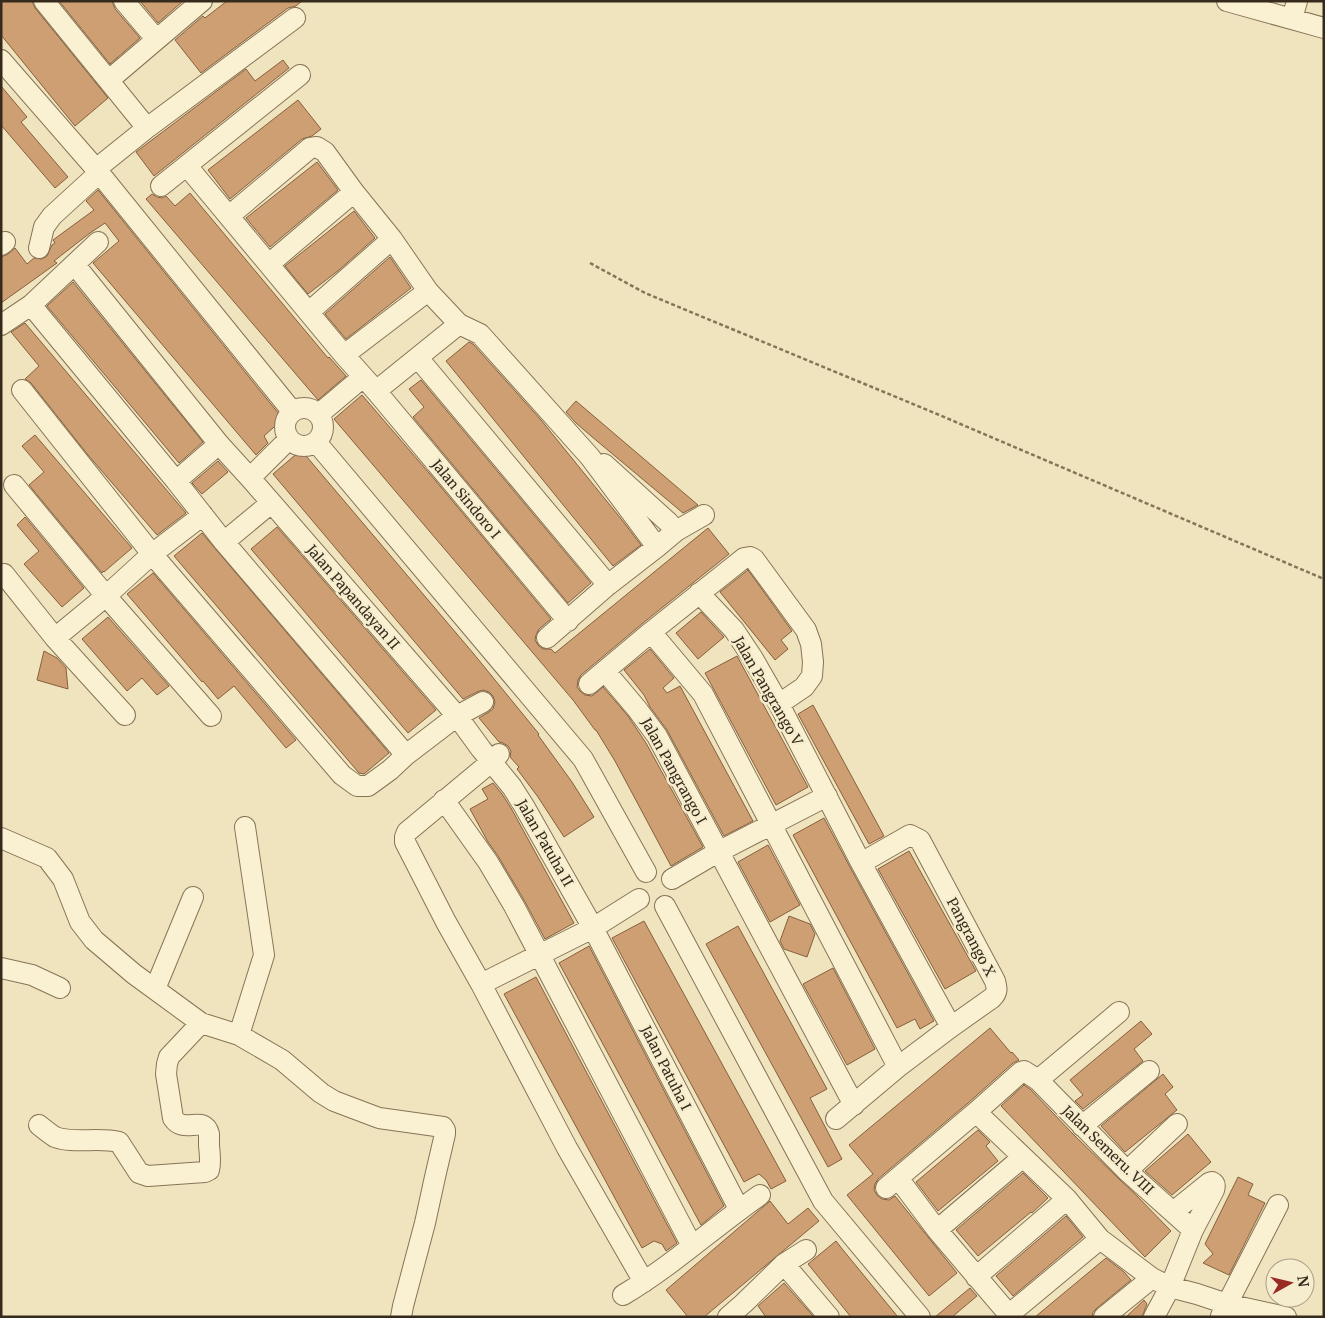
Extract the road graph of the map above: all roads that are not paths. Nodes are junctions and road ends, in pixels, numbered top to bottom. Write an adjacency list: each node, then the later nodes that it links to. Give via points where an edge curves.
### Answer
1 (44, 1): 11 (street)
2 (124, 1): 8 (street)
3 (202, 1): 8 (street)
4 (1237, 3): 5 (street)
5 (1294, 10): 7 (street)
6 (295, 18): 12 (street)
7 (1324, 28)
8 (156, 40): 11 (street)
9 (1, 60): 14 (street)
10 (300, 75): 13 (street)
11 (109, 80): 12 (street)
12 (147, 128): 14 (street)
13 (187, 166): 15 (street); 17 (street, Jalan Sindoro I)
14 (97, 171): 20 (street, via 52,216 44,227); 32 (street)
15 (161, 186)
16 (354, 192): 17 (street, via 325,152 317,147 310,148); 18 (street); 22 (street)
17 (228, 216): 22 (street, Jalan Sindoro I)
18 (392, 240): 23 (street); 25 (street)
19 (98, 242): 21 (street)
20 (39, 248)
21 (74, 264): 24 (street); 36 (street, Jalan Papandayan II)
22 (269, 264): 25 (street, Jalan Sindoro I)
23 (428, 291): 26 (street); 28 (street)
24 (31, 305): 27 (street); 39 (street)
25 (309, 312): 28 (street, Jalan Sindoro I)
26 (459, 324): 29 (street); 37 (street, via 480,334)
27 (1, 325)
28 (344, 355): 30 (street, Jalan Sindoro I)
29 (418, 358): 30 (street); 49 (street)
30 (370, 384): 33 (street); 52 (street, Jalan Sindoro I)
31 (22, 390): 47 (street)
32 (292, 411): 33 (street, via 301,407 311,408); 34 (street, via 286,420 285,430)
33 (319, 414): 35 (street, via 322,434)
34 (289, 439): 35 (street, via 297,445 307,446); 38 (street)
35 (316, 442): 70 (street, via 583,759)
36 (219, 444): 38 (street, Jalan Papandayan II); 39 (street)
37 (590, 457): 44 (street, via 614,472); 46 (street)
38 (250, 478): 41 (street, Jalan Papandayan II)
39 (176, 481): 43 (street)
40 (14, 485): 51 (street)
41 (271, 503): 45 (street); 60 (street, Jalan Papandayan II)
42 (704, 514): 44 (street)
43 (203, 515): 45 (street); 47 (street)
44 (676, 531): 46 (street)
45 (224, 542): 61 (street)
46 (657, 547): 49 (street)
47 (152, 554): 51 (street); 61 (street, via 342,775 357,786 368,786)
48 (4, 574): 54 (street)
49 (608, 585): 52 (street)
50 (699, 593): 53 (street); 57 (street, Jalan Pangrango V, via 734,630); 57 (street, via 744,558 754,558 806,630 811,644 812,676 804,687)
51 (106, 596): 54 (street); 59 (street)
52 (568, 621): 55 (street)
53 (651, 632): 65 (street, via 703,694); 68 (street, Jalan Pangrango I, via 597,677 637,709 657,736)
54 (55, 638): 58 (street)
55 (547, 638)
56 (483, 702): 60 (street)
57 (779, 704): 63 (street, Jalan Pangrango V)
58 (125, 715)
59 (212, 716)
60 (457, 716): 61 (street); 62 (street, Jalan Papandayan II)
61 (406, 755)
62 (495, 758): 64 (street); 75 (street, Jalan Patuha II)
63 (826, 796): 65 (street); 69 (street, Jalan Pangrango V)
64 (444, 800): 76 (street, via 488,862); 78 (street, via 407,832 405,842)
65 (771, 824): 68 (street); 85 (street)
66 (245, 827): 84 (street, via 264,956)
67 (1, 838): 80 (street, via 47,858 63,879 80,922 94,940)
68 (718, 852): 71 (street); 88 (street, Jalan Pangrango I)
69 (862, 864): 83 (street, Jalan Pangrango V); 83 (street, Pangrango X, via 910,835 920,840 997,988 992,998)
70 (646, 872): 71 (street, via 665,872); 73 (street, via 636,889)
71 (672, 879): 74 (street, via 673,899)
72 (193, 897): 80 (street)
73 (639, 899): 74 (street, via 656,909); 75 (street)
74 (666, 906): 117 (street, via 823,1201)
75 (594, 928): 76 (street); 99 (street, Jalan Patuha I)
76 (539, 954): 78 (street); 104 (street)
77 (1, 968): 79 (street, via 32,975)
78 (481, 984): 108 (street, via 567,1148)
79 (60, 988)
80 (156, 989): 82 (street)
81 (1119, 1012): 87 (street)
82 (201, 1023): 84 (street); 92 (street, via 169,1057 166,1074 176,1124 198,1124 208,1132 209,1170 148,1176 139,1173 119,1142 70,1140 54,1136)
83 (951, 1027): 85 (street, Pangrango X)
84 (239, 1035): 114 (street, via 282,1060 334,1101 379,1118 443,1127 445,1130 426,1222)
85 (898, 1067): 88 (street, Pangrango X)
86 (1148, 1071): 93 (street)
87 (1031, 1076): 89 (street, via 1021,1072); 93 (street, Jalan Semeru. VIII)
88 (854, 1105): 90 (street, Pangrango X)
89 (976, 1112): 94 (street); 101 (street, via 892,1183)
90 (836, 1119)
91 (1177, 1124): 95 (street)
92 (39, 1125)
93 (1082, 1126): 95 (street, Jalan Semeru. VIII)
94 (1023, 1157): 97 (street); 101 (street)
95 (1127, 1172): 100 (street, Jalan Semeru. VIII)
96 (760, 1195): 99 (street)
97 (1067, 1199): 103 (street); 107 (street)
98 (1278, 1205): 112 (street)
99 (740, 1209): 104 (street)
100 (1173, 1212): 102 (street, Jalan Semeru. VIII); 102 (street, via 1209,1183 1214,1183 1214,1190)
101 (937, 1230): 107 (street)
102 (1193, 1230): 109 (street)
103 (1100, 1239): 109 (street); 113 (street)
104 (692, 1246): 108 (street)
105 (806, 1250): 106 (street)
106 (784, 1264): 111 (street); 116 (street)
107 (976, 1277): 113 (street)
108 (644, 1282): 110 (street)
109 (1161, 1283): 112 (street, via 1197,1294); 118 (street); 119 (street)
110 (623, 1295)
111 (749, 1310): 115 (street)
112 (1224, 1311): 120 (street)
113 (1008, 1316)
114 (401, 1317)
115 (728, 1317)
116 (829, 1317)
117 (920, 1317)
118 (1104, 1317)
119 (1154, 1317)
120 (1286, 1317)

